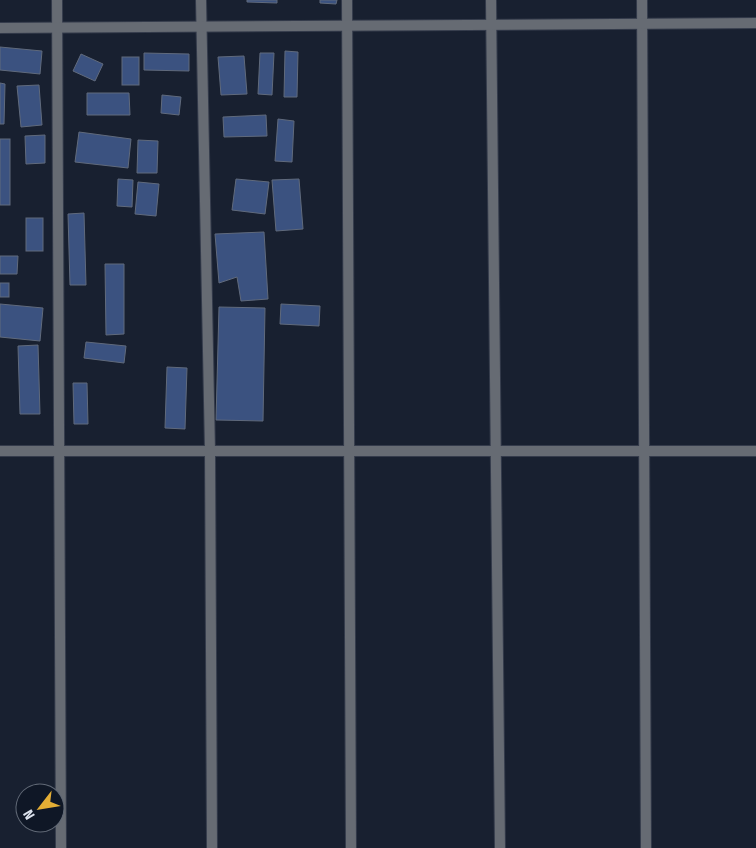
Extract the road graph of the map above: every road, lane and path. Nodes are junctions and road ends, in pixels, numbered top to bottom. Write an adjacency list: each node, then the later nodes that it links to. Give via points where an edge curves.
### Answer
1 (57, 0): 11 (street)
2 (201, 0): 9 (street)
3 (347, 0): 10 (street)
4 (491, 0): 8 (street)
5 (642, 0): 7 (street)
6 (756, 23): 7 (street)
7 (642, 24): 8 (street); 18 (street)
8 (491, 25): 10 (street); 17 (street)
9 (201, 26): 10 (street); 11 (street); 15 (street)
10 (347, 26): 16 (street)
11 (57, 27): 12 (street); 14 (street)
12 (0, 28)
13 (0, 451): 14 (street)
14 (59, 451): 15 (street); 20 (street)
15 (210, 451): 16 (street); 21 (street)
16 (349, 451): 17 (street); 22 (street)
17 (496, 451): 18 (street); 23 (street)
18 (645, 451): 19 (street); 24 (street)
19 (756, 451)
20 (61, 848)
21 (212, 848)
22 (351, 848)
23 (500, 848)
24 (646, 848)

